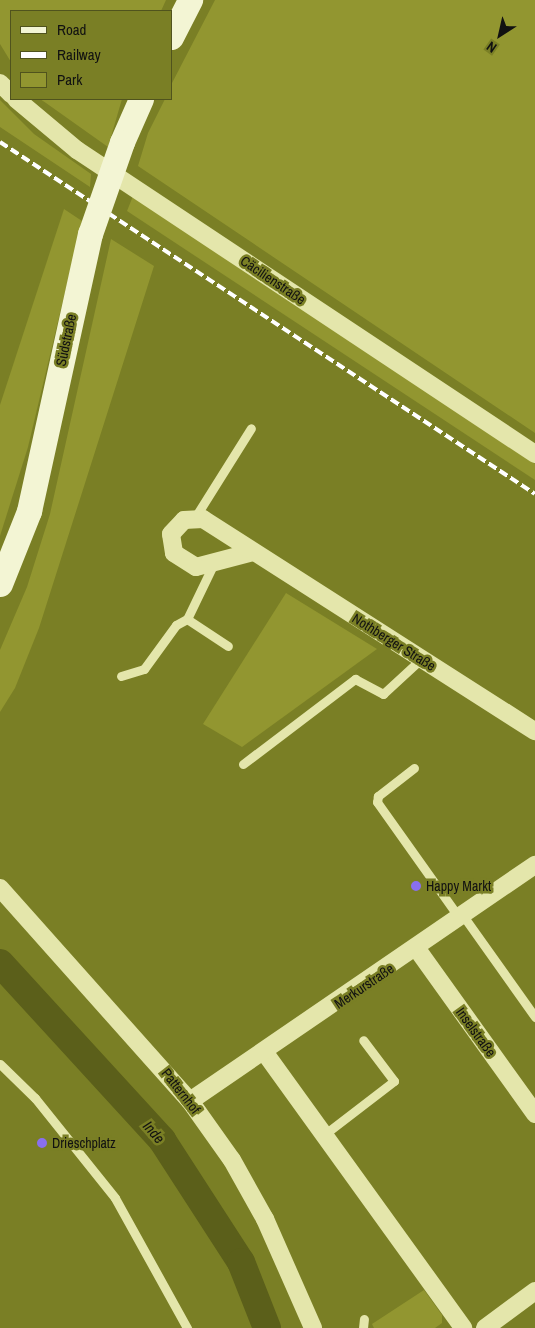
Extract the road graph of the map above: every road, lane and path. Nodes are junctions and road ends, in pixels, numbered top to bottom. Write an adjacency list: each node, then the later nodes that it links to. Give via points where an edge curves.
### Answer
1 (190, 0): 2 (main road)
2 (172, 35)
3 (0, 83): 4 (street)
4 (10, 93)
5 (17, 100): 8 (street, Cäcilienstraße, via 77,150)
6 (141, 100): 12 (main road, Südstraße, bridge, via 122,142 90,234 29,511)
7 (251, 428): 9 (lane)
8 (535, 454)
9 (194, 519): 10 (street, Nothberger Straße, via 203,518); 11 (street, via 184,520 171,534 174,553 196,567)
10 (253, 552): 11 (street); 15 (street, Nothberger Straße)
11 (214, 563): 13 (lane)
12 (0, 584)
13 (187, 619): 14 (lane); 16 (lane, via 176,625 144,669)
14 (228, 646)
15 (421, 659): 17 (street, Nothberger Straße); 18 (lane, via 384,694 355,680)
16 (121, 676)
17 (535, 732)
18 (243, 764)
19 (414, 768): 22 (lane, via 378,796 377,802)
20 (535, 866): 22 (street, Merkurstraße)
21 (0, 888): 29 (street, Patternhof)
22 (462, 918): 23 (street, Merkurstraße); 24 (lane)
23 (417, 950): 27 (street, Merkurstraße); 30 (street, Inselstraße)
24 (531, 1003): 25 (lane)
25 (535, 1017)
26 (363, 1040): 31 (lane, via 394,1081)
27 (265, 1053): 29 (street, Merkurstraße); 31 (street)
28 (0, 1064): 33 (lane, via 34,1098 115,1198)
29 (190, 1101): 34 (street, Patternhof, via 232,1160 265,1219)
30 (535, 1114)
31 (324, 1134): 35 (street)
32 (535, 1291): 36 (street)
33 (186, 1328)
34 (313, 1328)
35 (463, 1328)
36 (485, 1328)

